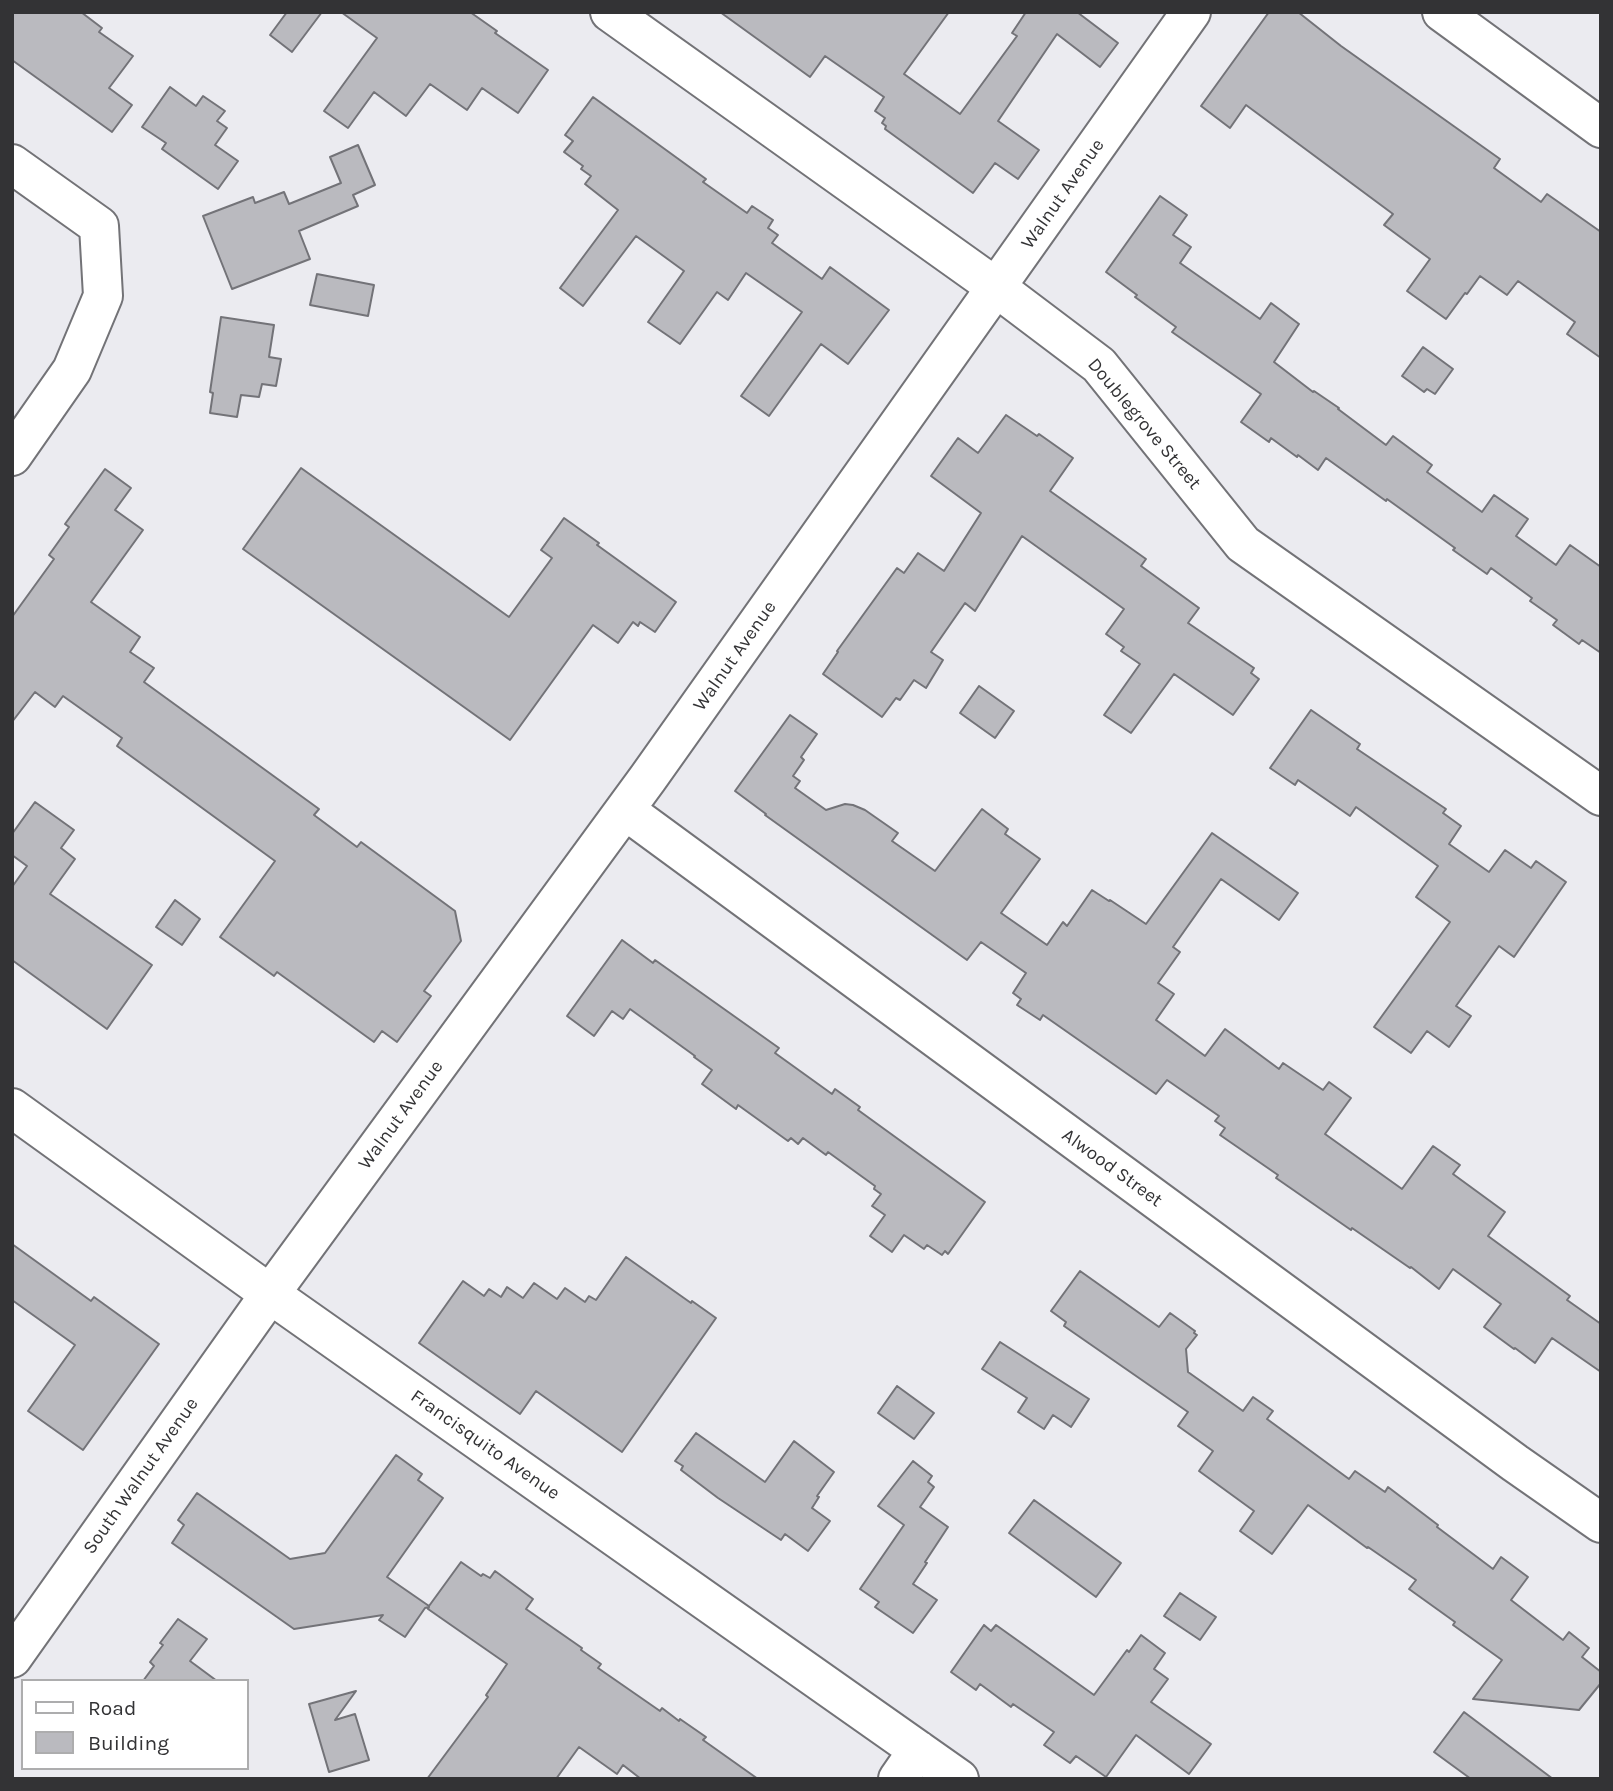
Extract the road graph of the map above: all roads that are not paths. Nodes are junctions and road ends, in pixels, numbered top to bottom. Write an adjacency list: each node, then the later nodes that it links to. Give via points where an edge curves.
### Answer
1 (610, 12): 6 (street, Doublegrove Street)
2 (1191, 12): 6 (street, Walnut Avenue)
3 (1442, 12): 4 (street)
4 (1601, 128)
5 (12, 164): 7 (street, via 99,226 103,296 72,370)
6 (997, 288): 8 (street, Doublegrove Street, via 1099,365 1243,544); 9 (street, Walnut Avenue)
7 (12, 456)
8 (1601, 796)
9 (625, 810): 11 (street, Walnut Avenue); 12 (street, Alwood Street)
10 (12, 1108): 11 (street, Francisquito Avenue)
11 (270, 1294): 13 (street, South Walnut Avenue); 14 (street, Francisquito Avenue)
12 (1601, 1523)
13 (12, 1658)
14 (908, 1764): 15 (street, Francisquito Avenue)
15 (959, 1779)

